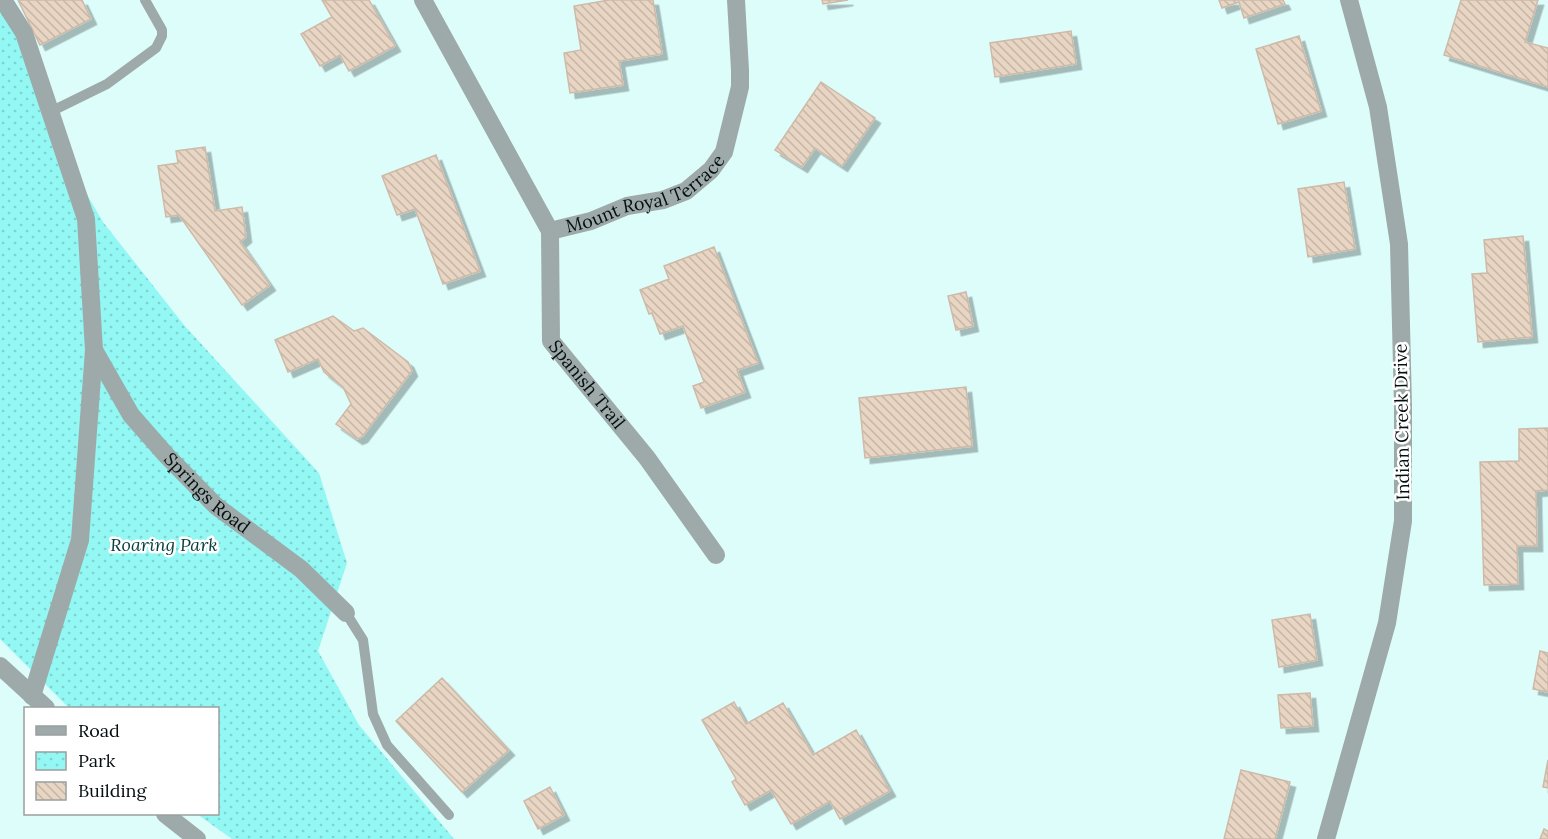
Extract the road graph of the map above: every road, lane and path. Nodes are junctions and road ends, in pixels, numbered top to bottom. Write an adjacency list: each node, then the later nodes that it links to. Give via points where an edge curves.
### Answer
1 (3, 0): 6 (street, Springs Road, via 24,33)
2 (145, 0): 6 (lane, via 162,30 156,48 107,84)
3 (423, 0): 7 (street, Spanish Trail)
4 (736, 0): 7 (street, Mount Royal Terrace, via 740,87 724,152 711,170 686,191 663,200 627,206 591,221)
5 (1349, 0): 17 (street, Indian Creek Drive, via 1378,107 1399,244 1403,521 1387,623)
6 (50, 112): 8 (street, Springs Road, via 86,219)
7 (550, 231): 9 (street, Spanish Trail, via 551,341 647,458)
8 (94, 350): 10 (street, Springs Road, via 131,415 167,456 216,506 301,569); 12 (street, Springs Road, via 80,540)
9 (717, 555)
10 (346, 613): 15 (lane, via 363,640 373,714 387,745)
11 (0, 666): 12 (street)
12 (32, 696): 13 (street)
13 (45, 707)
14 (167, 815): 16 (street)
15 (449, 815)
16 (197, 839)
17 (1326, 839)

